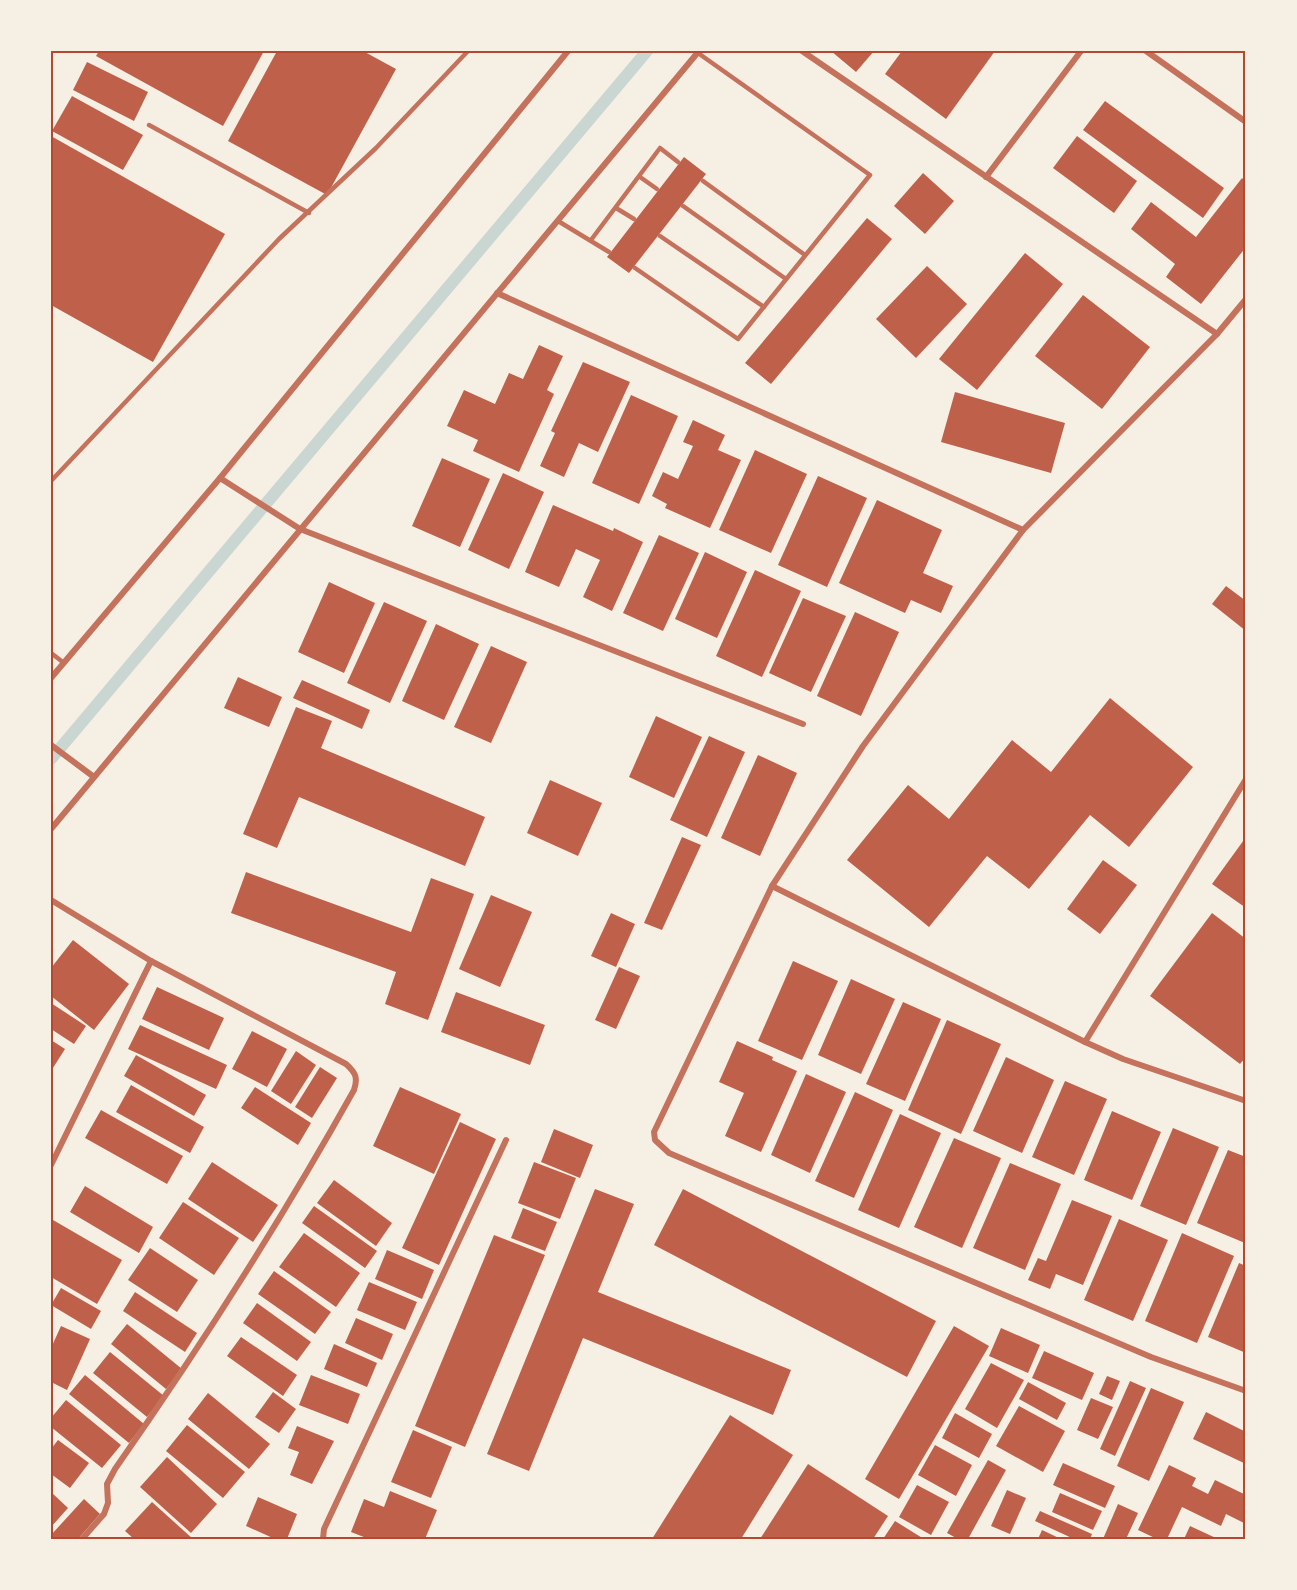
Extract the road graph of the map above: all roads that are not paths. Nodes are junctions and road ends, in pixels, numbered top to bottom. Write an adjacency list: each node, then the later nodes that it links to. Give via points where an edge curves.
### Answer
1 (468, 51): 16 (lane)
2 (567, 51): 29 (street)
3 (802, 51): 11 (street)
4 (1081, 51): 11 (street)
5 (1146, 51): 7 (street)
6 (698, 52): 18 (street); 22 (lane, via 870,175)
7 (1246, 122)
8 (149, 125): 16 (lane)
9 (678, 162): 10 (lane, via 660,148)
10 (640, 177): 13 (lane); 15 (lane)
11 (986, 177): 28 (street)
12 (704, 181): 22 (lane)
13 (657, 189)
14 (683, 206): 24 (lane)
15 (616, 208): 17 (lane); 20 (lane)
16 (309, 213): 30 (lane, via 279,238)
17 (634, 219)
18 (558, 221): 20 (lane); 25 (street)
19 (660, 236): 27 (lane)
20 (591, 240): 21 (lane)
21 (609, 252)
22 (806, 255): 24 (lane)
23 (636, 268): 27 (lane, via 738,339)
24 (786, 279): 27 (lane)
25 (497, 293): 31 (street); 32 (street)
26 (1246, 299): 28 (street)
27 (764, 307)
28 (1217, 334): 32 (street)
29 (220, 478): 31 (street); 34 (street)
30 (51, 481)
31 (298, 527): 36 (street); 38 (street)
32 (1023, 530): 41 (street, via 863,746)
33 (51, 653): 34 (lane)
34 (64, 663): 35 (street)
35 (51, 678)
36 (803, 724)
37 (51, 745): 38 (street)
38 (94, 777): 40 (street)
39 (1246, 778): 44 (street)
40 (51, 829)
41 (772, 886): 44 (street); 48 (street, via 654,1132 662,1148 1151,1357)
42 (51, 900): 43 (street)
43 (151, 961): 47 (street); 49 (street, via 346,1064 357,1080 305,1178 190,1362 107,1484 104,1514)
44 (1085, 1042): 45 (street)
45 (1246, 1101)
46 (506, 1140): 50 (street, via 324,1529)
47 (51, 1165)
48 (1246, 1391)
49 (82, 1539)
50 (323, 1539)

